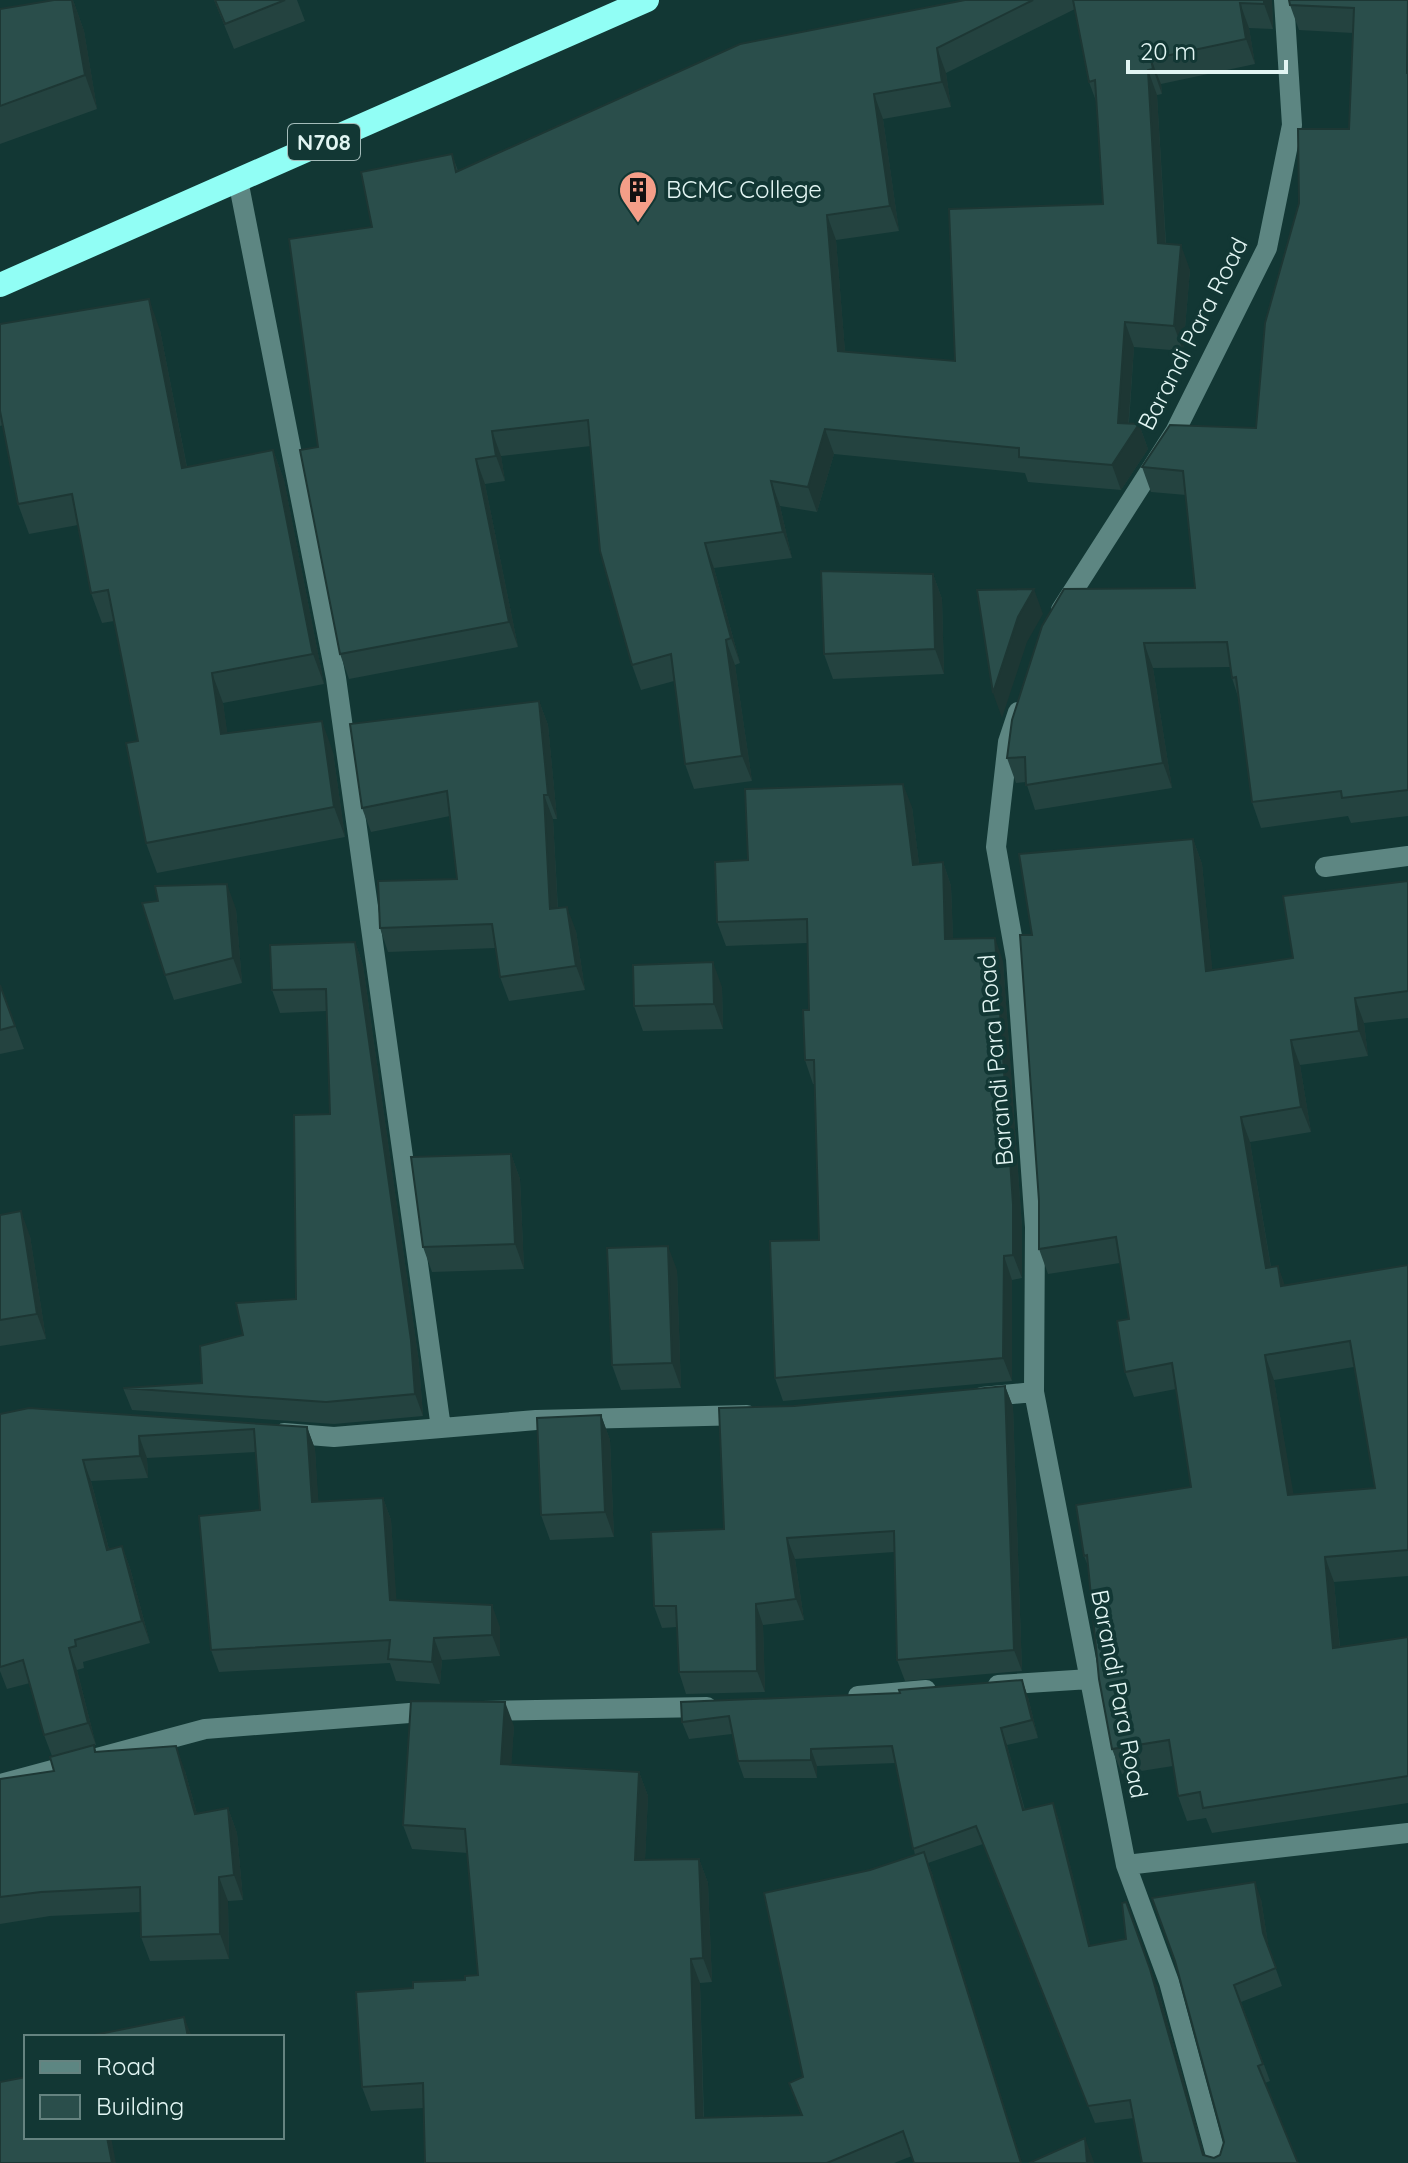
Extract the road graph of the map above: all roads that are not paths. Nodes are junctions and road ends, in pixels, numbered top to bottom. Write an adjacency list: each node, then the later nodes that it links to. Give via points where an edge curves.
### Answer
1 (647, 0): 3 (highway, N708)
2 (1284, 0): 5 (street, Barandi Para Road, via 1292,125 1267,248 1175,432)
3 (238, 180): 4 (highway, N708); 12 (street, via 336,678)
4 (0, 285)
5 (1054, 622)
6 (1026, 687): 9 (street, Barandi Para Road, via 1008,742 996,847 1016,959 1035,1227)
7 (1408, 856): 8 (street)
8 (1325, 867)
9 (1034, 1392): 10 (street); 14 (street, Barandi Para Road)
10 (956, 1399)
11 (770, 1415): 12 (street, via 536,1420)
12 (441, 1428): 13 (street, via 334,1437)
13 (255, 1432)
14 (1090, 1679): 15 (street); 21 (street, Barandi Para Road)
15 (979, 1687)
16 (948, 1689): 17 (street)
17 (842, 1698)
18 (722, 1706): 19 (street, via 401,1712 205,1729)
19 (0, 1784)
20 (1408, 1833): 21 (street)
21 (1126, 1865): 22 (street, Barandi Para Road, via 1169,1982)
22 (1218, 2163)

